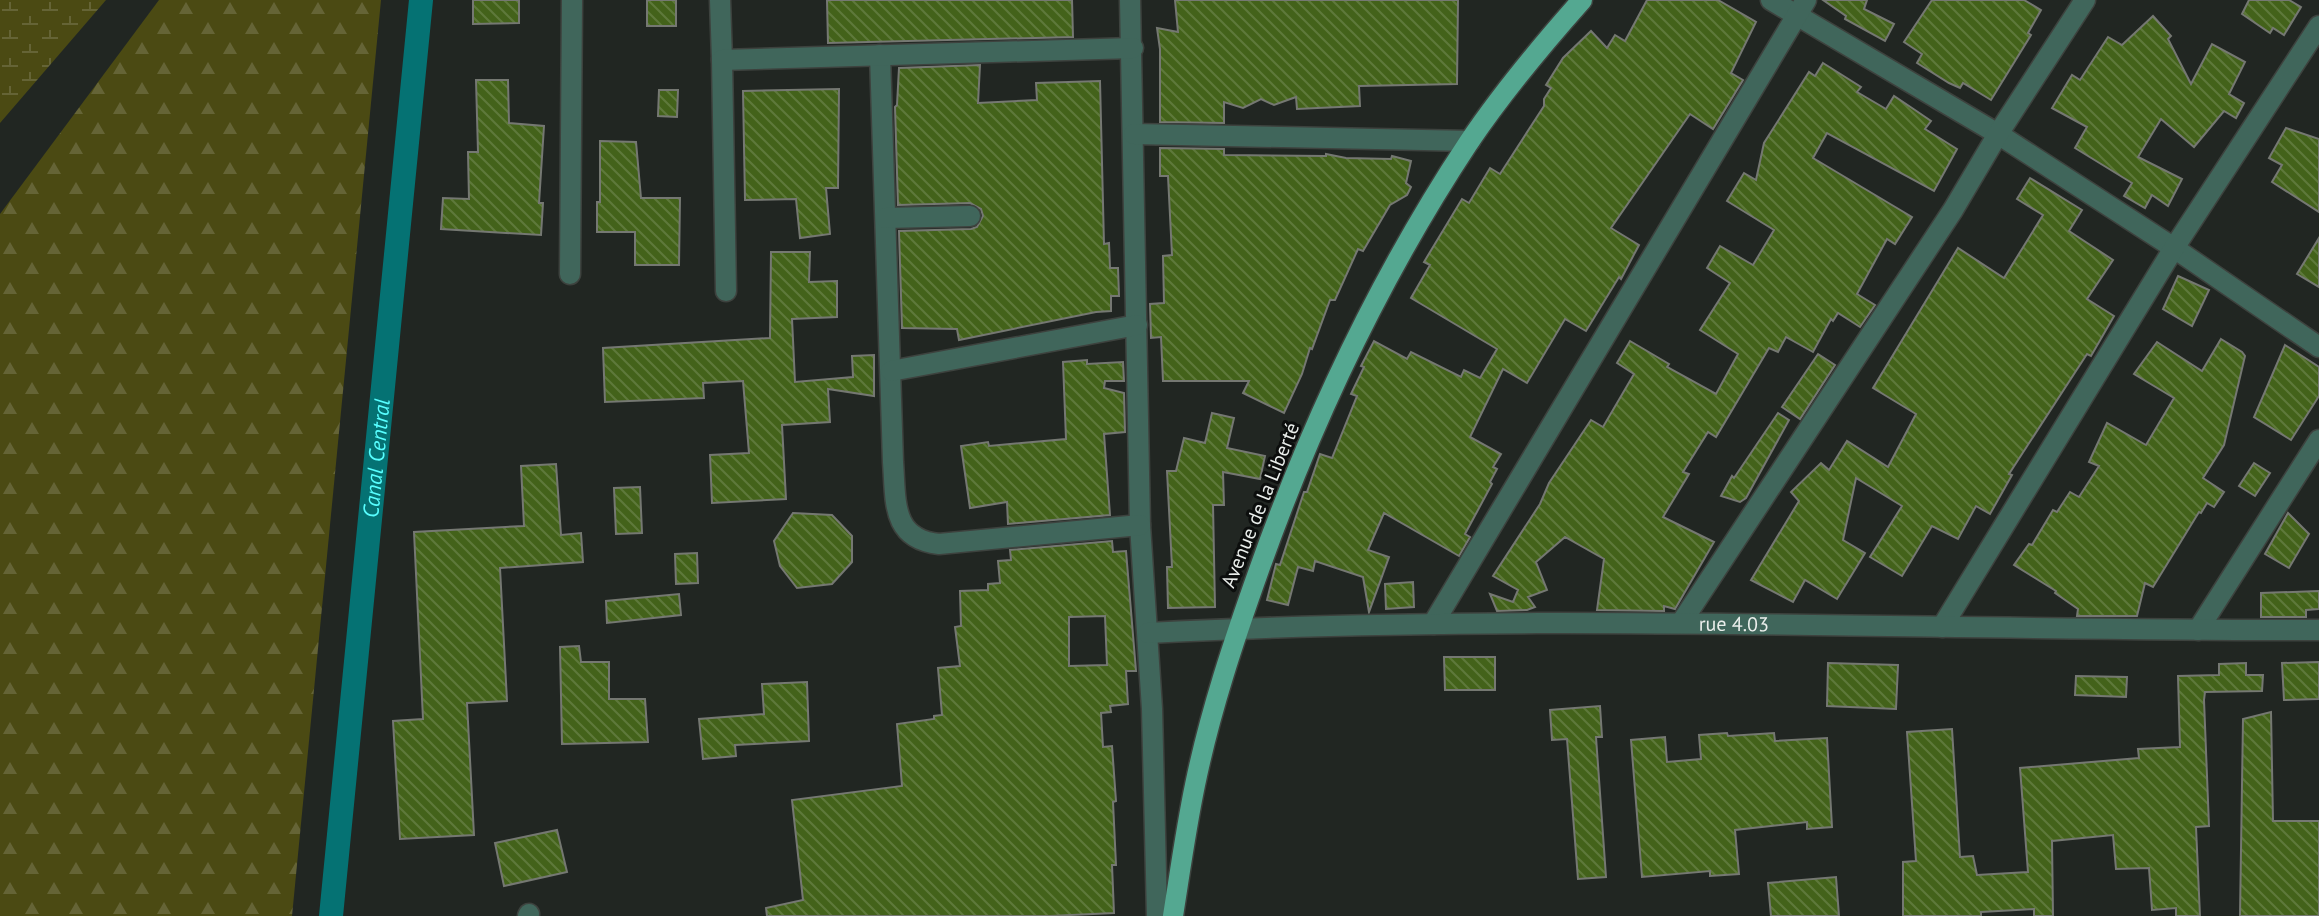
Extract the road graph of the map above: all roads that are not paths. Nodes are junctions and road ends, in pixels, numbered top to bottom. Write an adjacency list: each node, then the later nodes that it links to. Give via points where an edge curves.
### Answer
1 (572, 0): 18 (street)
2 (720, 0): 11 (street)
3 (1130, 0): 9 (street)
4 (1582, 0): 14 (main road, Avenue de la Liberté)
5 (1771, 0): 7 (street)
6 (2085, 0): 13 (street)
7 (1800, 8): 13 (street); 26 (street)
8 (2319, 26): 17 (street)
9 (1133, 48): 10 (street); 12 (street)
10 (880, 55): 11 (street); 16 (street)
11 (722, 60): 19 (street)
12 (1134, 134): 14 (street); 20 (street)
13 (1998, 134): 17 (street); 25 (street)
14 (1470, 141): 28 (main road, Avenue de la Liberté, via 1361,327 1282,507)
15 (970, 216): 16 (street)
16 (886, 218): 22 (street)
17 (2174, 248): 21 (street); 27 (street)
18 (570, 274)
19 (726, 291)
20 (1137, 325): 22 (street); 24 (street)
21 (2319, 347)
22 (891, 371): 24 (street, via 896,496 901,525 912,537 939,544)
23 (2319, 440): 29 (street)
24 (1140, 525): 31 (street)
25 (1681, 623): 26 (street, rue 4.03); 27 (street, rue 4.03)
26 (1433, 624): 28 (street, rue 4.03)
27 (1942, 627): 29 (street, rue 4.03)
28 (1239, 628): 31 (street, rue 4.03); 33 (main road, Avenue de la Liberté, via 1195,783)
29 (2198, 630): 30 (street, rue 4.03)
30 (2319, 630)
31 (1148, 633): 32 (street)
32 (1157, 916)
33 (1173, 916)

